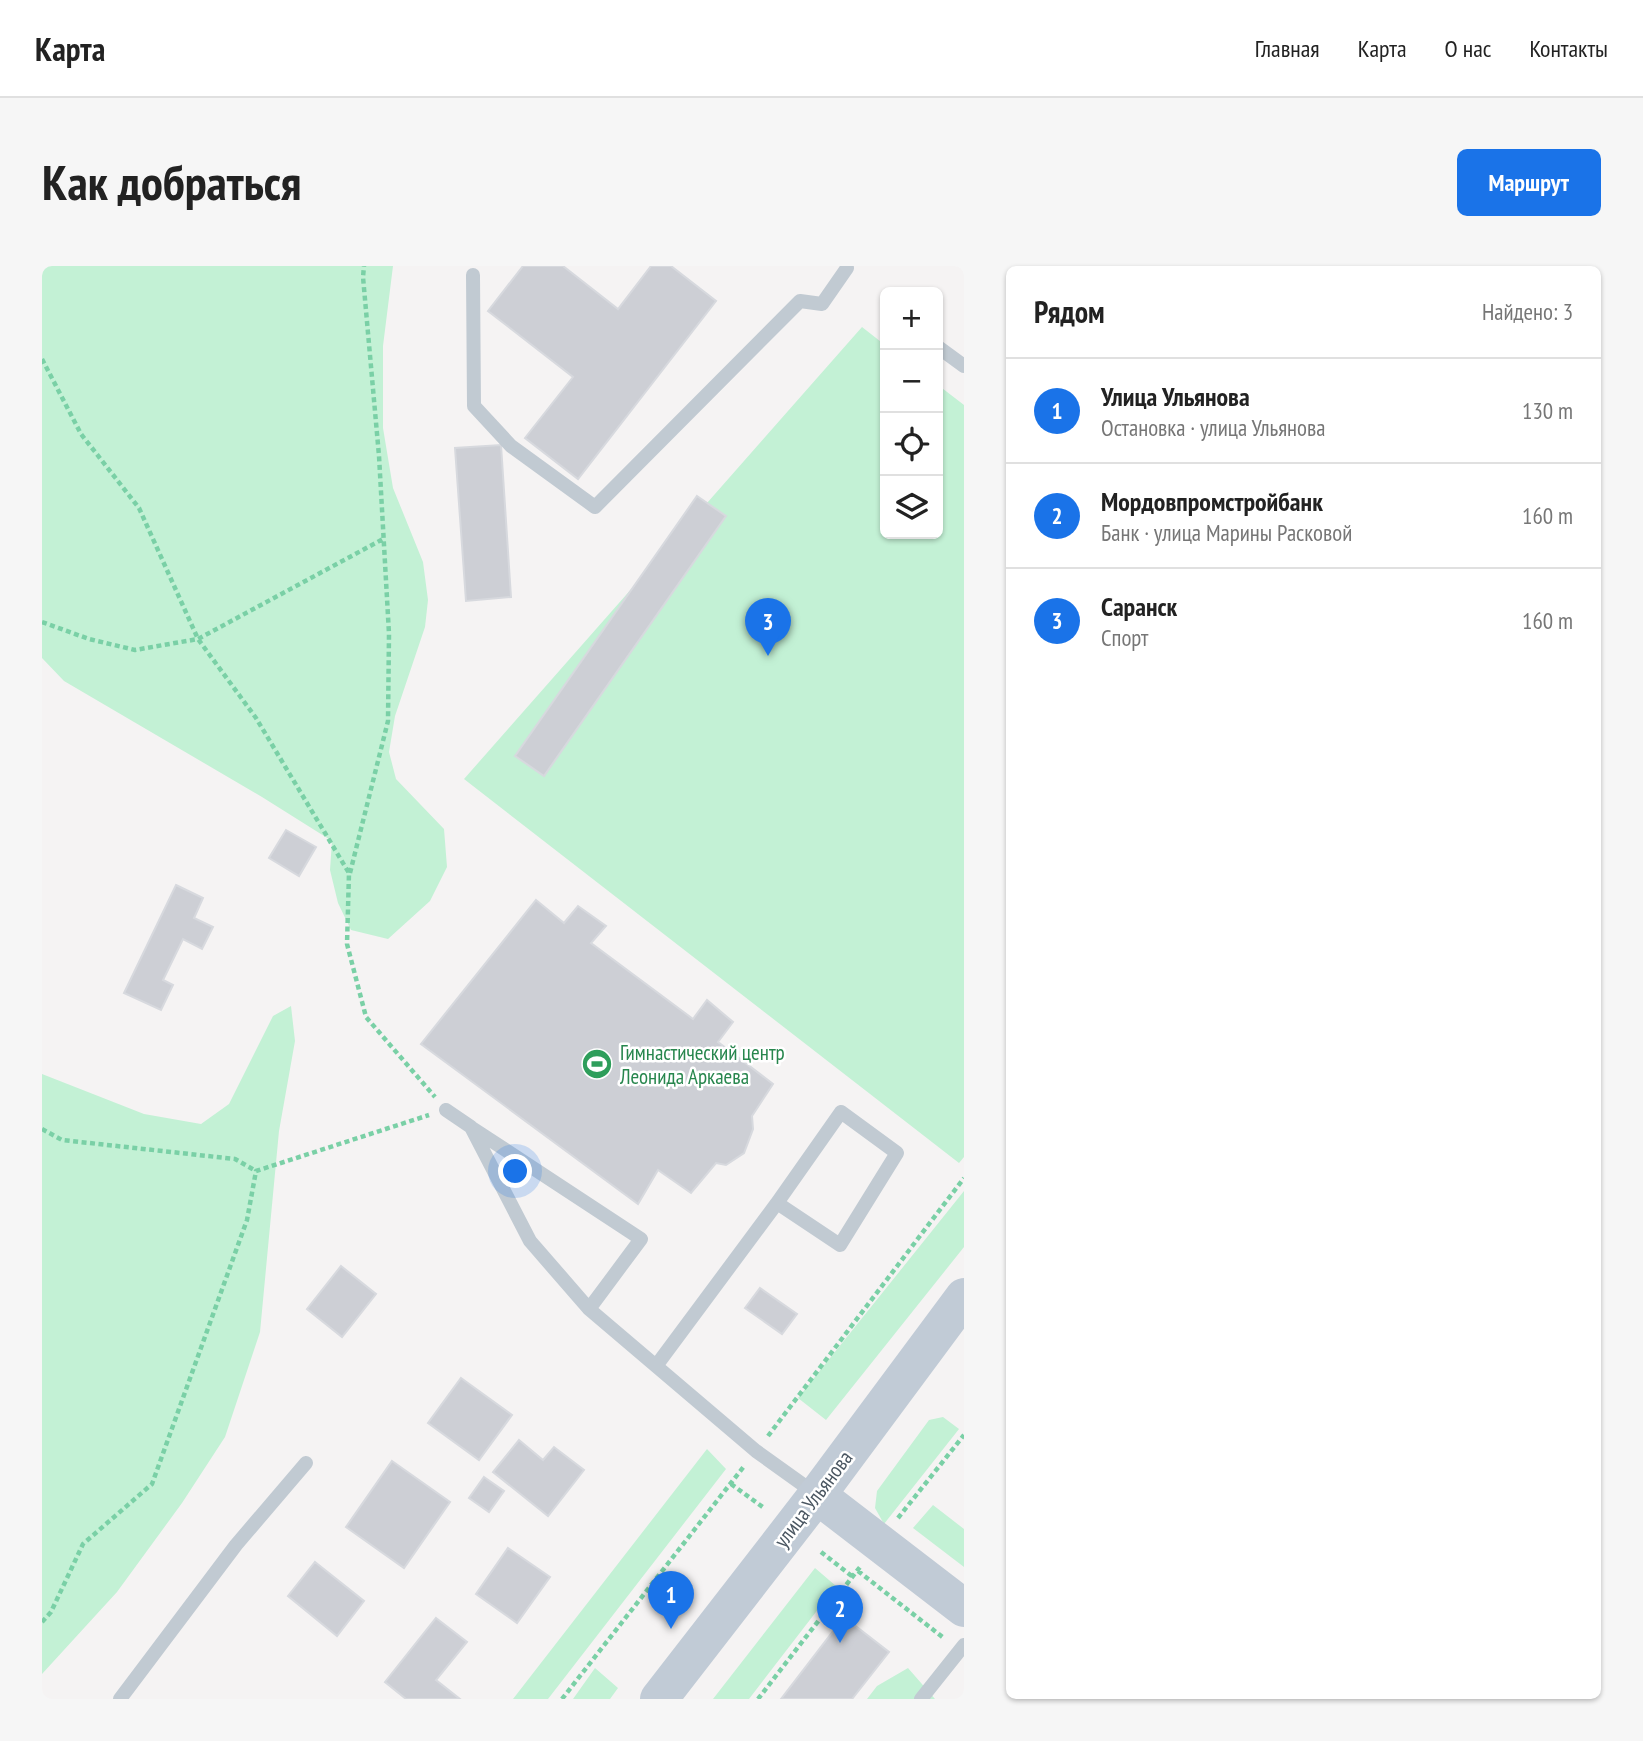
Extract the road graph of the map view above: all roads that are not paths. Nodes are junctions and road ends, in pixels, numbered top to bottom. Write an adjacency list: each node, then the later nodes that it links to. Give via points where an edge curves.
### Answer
1 (847, 268): 2 (lane, via 822,304 800,301 595,507 511,446 474,406)
2 (473, 275)
3 (942, 350): 4 (lane)
4 (964, 366)
5 (446, 1110): 6 (lane)
6 (471, 1127): 9 (lane, via 530,1241); 9 (lane, via 640,1239)
7 (777, 1203): 7 (lane, via 840,1245 897,1153 841,1112); 10 (lane)
8 (964, 1297): 12 (main road, улица Ульянова)
9 (589, 1309): 10 (lane)
10 (656, 1366): 12 (lane, via 756,1451)
11 (306, 1463): 15 (lane, via 236,1545)
12 (817, 1495): 13 (main road); 16 (main road, улица Ульянова)
13 (964, 1608)
14 (962, 1647): 17 (lane)
15 (120, 1699)
16 (659, 1699)
17 (921, 1699)

